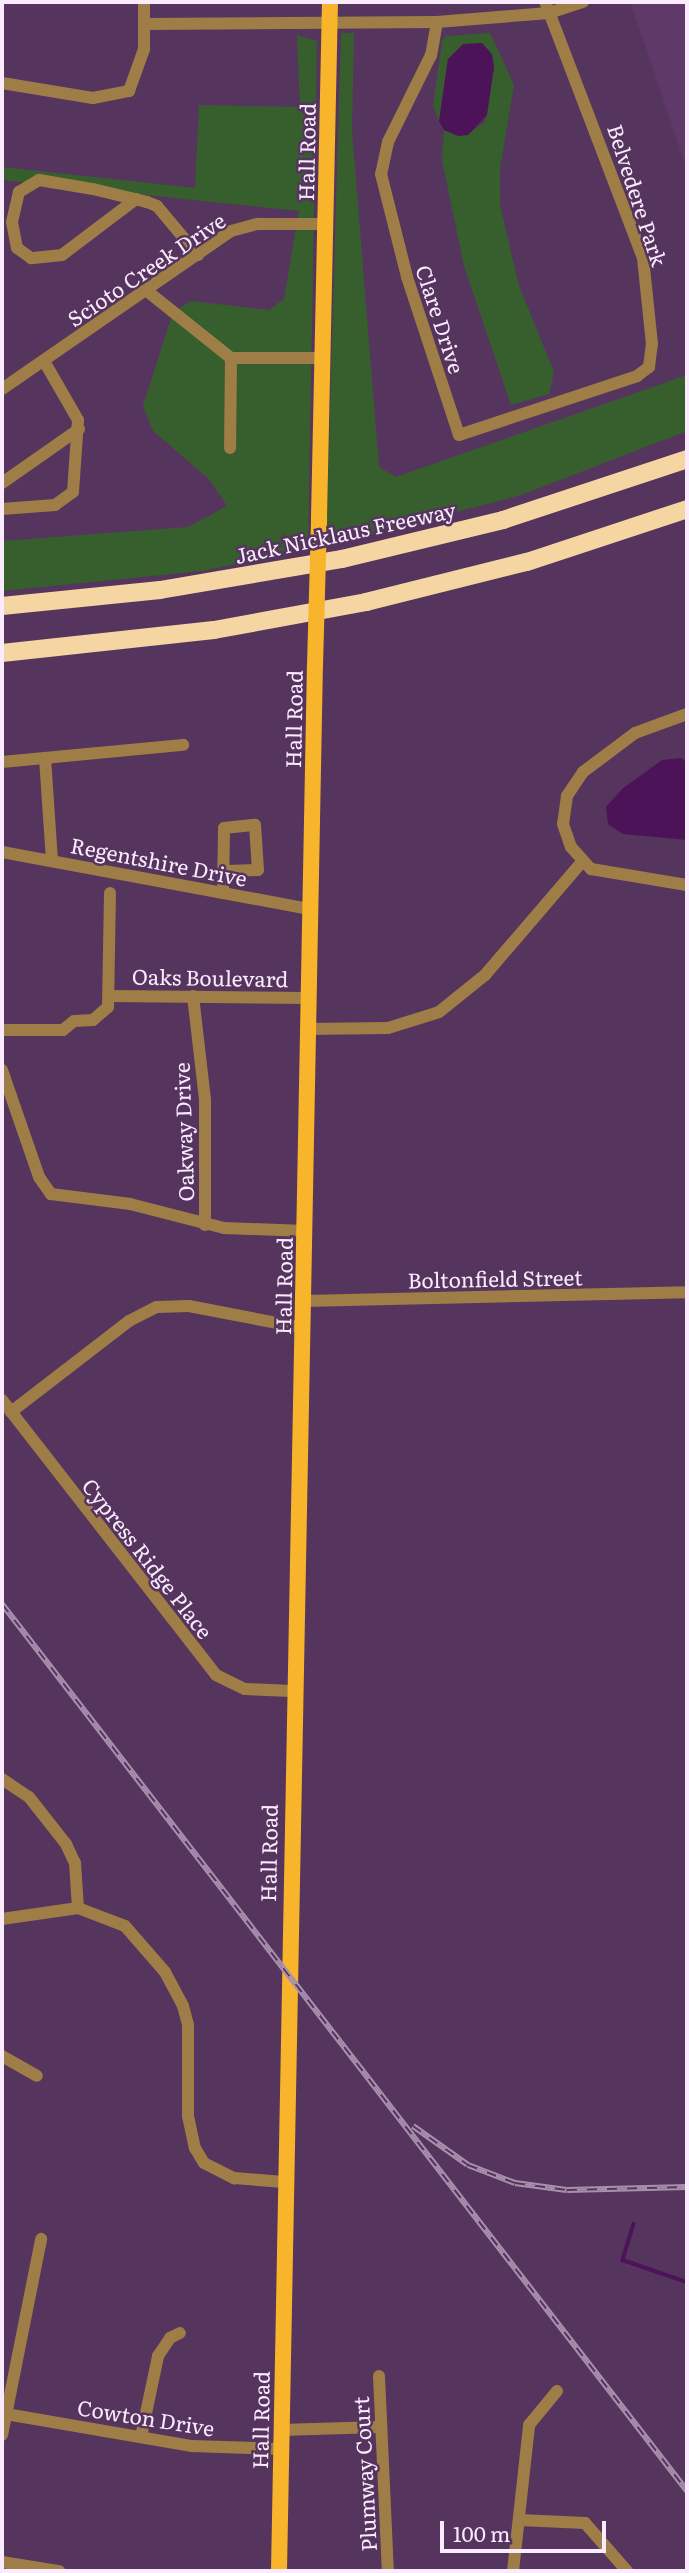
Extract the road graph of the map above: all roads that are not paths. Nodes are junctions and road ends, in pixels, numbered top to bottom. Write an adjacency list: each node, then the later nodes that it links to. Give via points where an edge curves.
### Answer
1 (144, 2): 7 (street)
2 (330, 2): 5 (main road, Hall Road)
3 (583, 2): 4 (street)
4 (547, 7): 6 (street); 16 (street, Belvedere Park, via 643,258 652,344)
5 (329, 22): 6 (street); 7 (street); 10 (main road, Hall Road)
6 (437, 22): 16 (street, Clare Drive, via 431,55 388,142 381,174 407,277 459,435 637,376)
7 (144, 24): 8 (street, via 144,49 129,92 93,98)
8 (2, 83)
9 (135, 200): 9 (street, via 39,180 30,183 19,192 12,222 17,248 31,258 62,254); 11 (street, via 166,212)
10 (326, 225): 11 (street, Scioto Creek Drive, via 244,226); 14 (main road, Hall Road)
11 (198, 255): 12 (street, Scioto Creek Drive)
12 (147, 291): 13 (street); 15 (street, Scioto Creek Drive)
13 (231, 358): 14 (street); 20 (street)
14 (323, 358): 39 (main road, Hall Road, bridge)
15 (44, 361): 17 (street, Scioto Creek Drive); 18 (street, via 74,405)
16 (649, 367)
17 (2, 389)
18 (79, 429): 23 (street); 24 (street, via 77,475 69,497 55,505)
19 (687, 447): 22 (highway)
20 (230, 448)
21 (687, 459): 22 (highway, Jack Nicklaus Freeway)
22 (669, 465): 26 (highway, Jack Nicklaus Freeway, via 503,520 342,559 147,592)
23 (2, 483)
24 (2, 509)
25 (687, 509): 27 (highway, via 527,562 366,602 214,630)
26 (2, 606)
27 (2, 653)
28 (687, 714): 34 (street, via 635,733 576,780 564,824)
29 (183, 745): 30 (street)
30 (45, 758): 31 (street); 33 (street)
31 (2, 762)
32 (2, 852): 33 (street, Regentshire Drive)
33 (52, 860): 38 (street, Regentshire Drive)
34 (582, 862): 36 (street, via 612,876); 43 (street, via 485,975 439,1012 388,1028)
35 (227, 871): 38 (street)
36 (687, 885)
37 (110, 893): 40 (street)
38 (223, 893): 39 (street, Regentshire Drive)
39 (310, 909): 42 (main road, Hall Road)
40 (111, 996): 41 (street, Oaks Boulevard); 44 (street, Oaks Boulevard, via 99,1017 74,1021 63,1030)
41 (193, 996): 42 (street, Oaks Boulevard); 46 (street, Oakway Drive, via 205,1100)
42 (308, 998): 43 (main road, Hall Road)
43 (307, 1029): 47 (main road, Hall Road)
44 (2, 1030)
45 (2, 1070): 46 (street, via 38,1177 51,1194 130,1204)
46 (205, 1224): 47 (street)
47 (305, 1231): 49 (main road, Hall Road)
48 (687, 1292): 49 (street, Boltonfield Street)
49 (304, 1301): 50 (main road, Hall Road)
50 (303, 1328): 52 (street, via 189,1306 157,1307 129,1321); 53 (main road, Hall Road)
51 (2, 1400): 52 (street, Cypress Ridge Place)
52 (11, 1412): 53 (street, Cypress Ridge Place, via 216,1675 245,1689)
53 (292, 1691): 59 (main road, Hall Road)
54 (2, 1779): 55 (street, via 29,1797 66,1844 75,1863)
55 (78, 1908): 56 (street); 59 (street, via 125,1926 165,1972 183,2006 188,2025 189,2133 204,2163 234,2178)
56 (2, 1919)
57 (2, 2056): 58 (street)
58 (37, 2076)
59 (284, 2182): 66 (main road, Hall Road)
60 (41, 2239): 64 (street)
61 (180, 2333): 68 (street, via 162,2346 158,2356)
62 (379, 2376): 65 (street, Plumway Court)
63 (557, 2391): 70 (street, via 529,2425 520,2473)
64 (6, 2414): 67 (street); 68 (street, Cowton Drive)
65 (380, 2427): 66 (street); 74 (street, Plumway Court)
66 (281, 2430): 69 (main road, Hall Road)
67 (2, 2435)
68 (141, 2437): 69 (street, Cowton Drive, via 192,2446)
69 (281, 2449): 73 (main road, Hall Road)
70 (520, 2520): 75 (street); 76 (street, via 585,2523)
71 (2, 2562): 72 (street)
72 (59, 2571)
73 (279, 2571)
74 (388, 2571)
75 (513, 2571)
76 (627, 2571)

